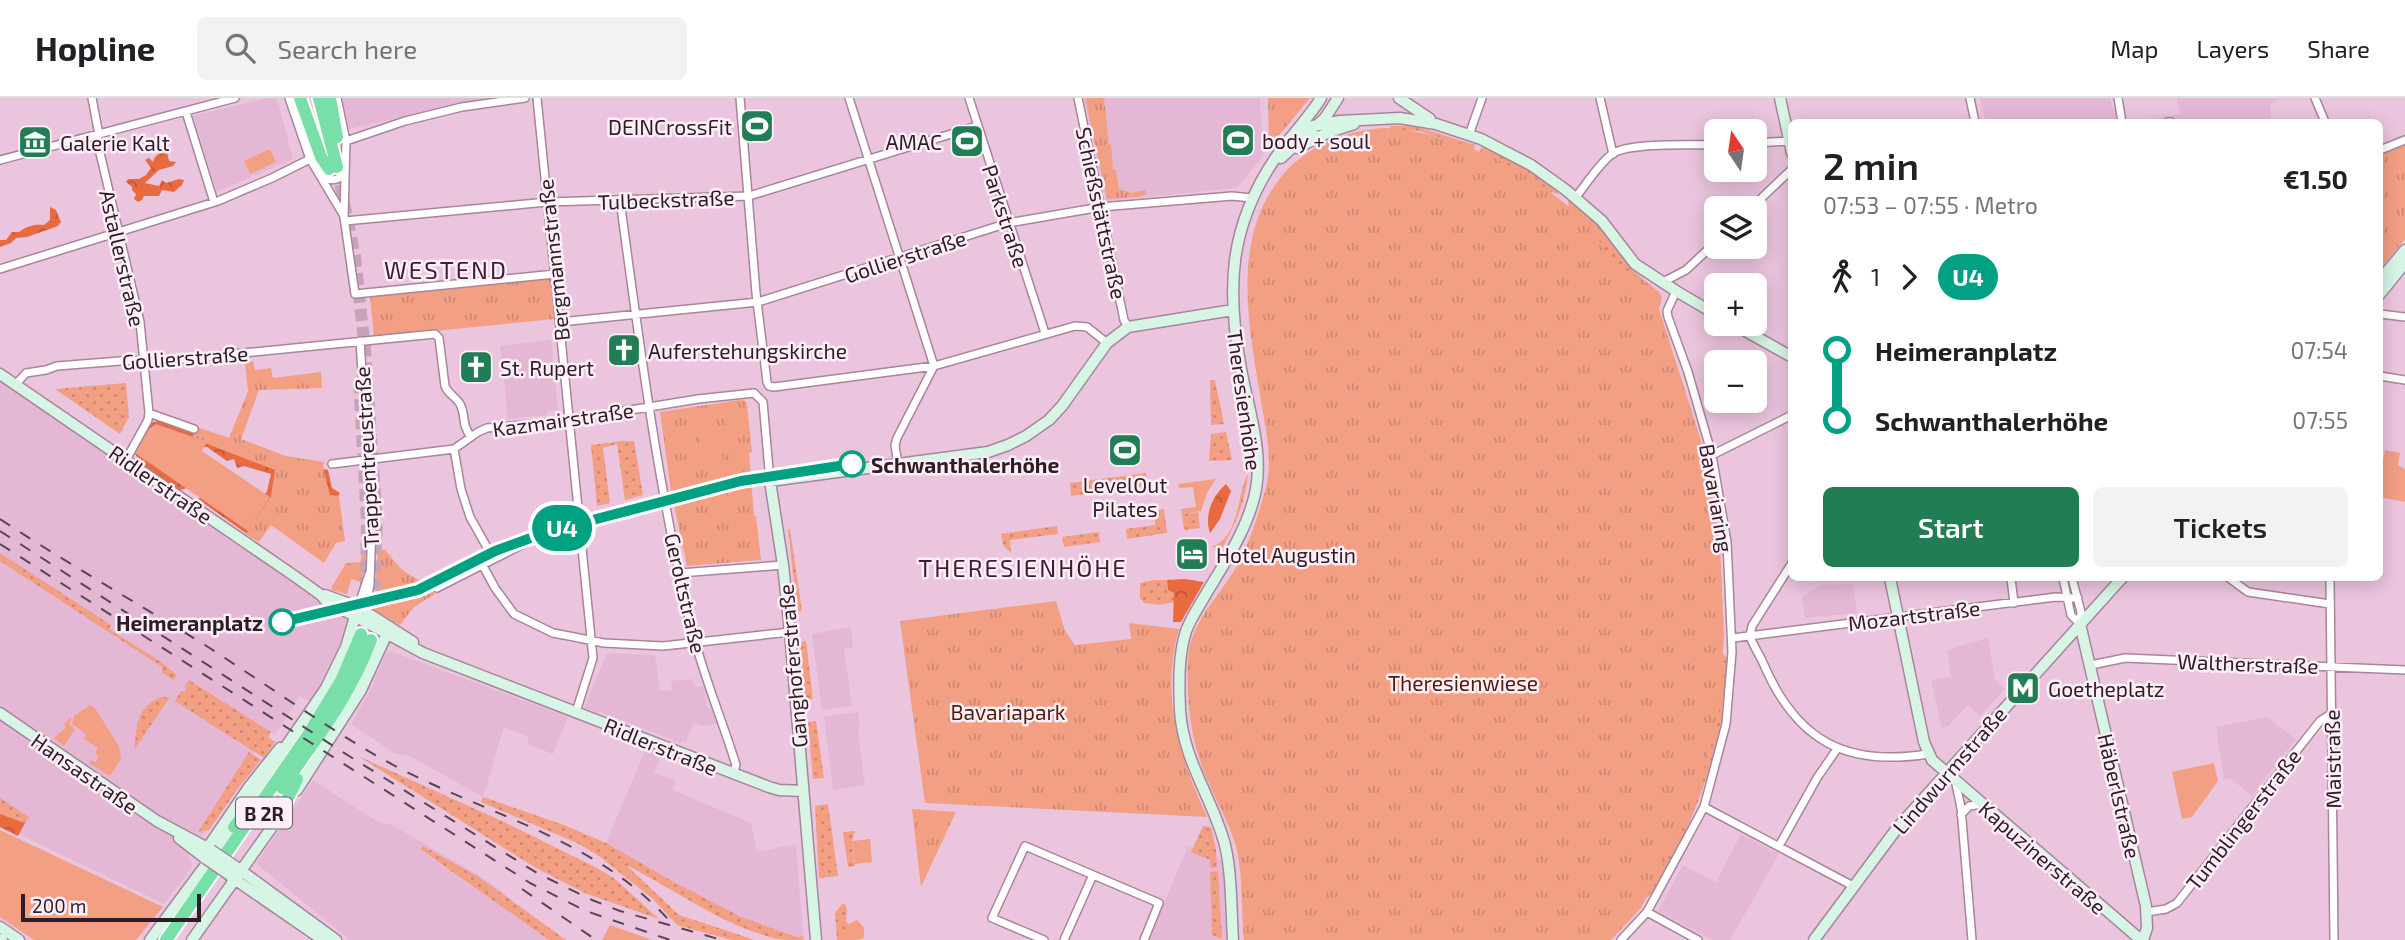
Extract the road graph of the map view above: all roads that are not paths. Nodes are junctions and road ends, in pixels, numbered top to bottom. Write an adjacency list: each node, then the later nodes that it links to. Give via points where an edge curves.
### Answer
1 (92, 98): 35 (street, Astallerstraße)
2 (235, 98): 24 (street)
3 (289, 98): 44 (street)
4 (300, 98): 48 (highway, via 321,157)
5 (309, 98): 48 (highway)
6 (319, 98): 48 (highway)
7 (330, 98): 48 (highway)
8 (337, 98): 38 (street)
9 (525, 98): 38 (street, via 461,107)
10 (537, 98): 59 (street, Bergmannstraße)
11 (740, 98): 52 (street)
12 (849, 98): 46 (street)
13 (969, 98): 31 (street, Parkstraße)
14 (1078, 98): 60 (street, Schießstättstraße)
15 (1338, 98): 29 (street, Theresienhöhe)
16 (1399, 98): 30 (street)
17 (1482, 98): 36 (street)
18 (1600, 98): 43 (street)
19 (1780, 98): 32 (street)
20 (1970, 98): 26 (street)
21 (2118, 98): 27 (street)
22 (2315, 98): 28 (street)
23 (1319, 102): 29 (street); 33 (street, Theresienhöhe)
24 (186, 112): 35 (street); 58 (street)
25 (1375, 118): 29 (street); 30 (street); 34 (street)
26 (1974, 119)
27 (2122, 119)
28 (2324, 119)
29 (1319, 124): 33 (street); 34 (street); 47 (street, Theresienhöhe)
30 (1436, 124): 36 (street)
31 (978, 126): 46 (street, Tulbeckstraße); 62 (street, Parkstraße)
32 (1788, 129)
33 (1298, 130): 50 (street, Theresienhöhe)
34 (1329, 132): 47 (street)
35 (97, 135): 45 (street); 63 (street, Astallerstraße)
36 (1469, 135): 54 (street, via 1531,165)
37 (2405, 140): 42 (street)
38 (346, 141): 48 (street)
39 (1788, 141): 40 (street)
40 (1768, 142)
41 (1704, 145): 43 (street, via 1638,147)
42 (2383, 149)
43 (1613, 154): 54 (street)
44 (310, 159): 48 (street); 58 (street)
45 (0, 160)
46 (869, 160): 52 (street, Tulbeckstraße); 66 (street)
47 (1277, 161): 50 (street, Theresienhöhe)
48 (334, 168): 51 (street); 56 (street)
49 (1788, 173): 53 (street)
50 (1264, 176): 55 (street, Theresienhöhe)
51 (345, 194): 56 (street); 61 (street)
52 (749, 196): 57 (street, Tulbeckstraße); 74 (street)
53 (1764, 196)
54 (1576, 197): 71 (street, via 1602,221 1635,264)
55 (1252, 198): 60 (street, Gollierstraße); 76 (street, Theresienhöhe, via 1236,248)
56 (333, 199): 61 (street)
57 (620, 200): 59 (street, Tulbeckstraße); 77 (street, Geroltstraße)
58 (214, 202): 63 (street)
59 (547, 202): 61 (street, Tulbeckstraße); 69 (street, Bergmannstraße)
60 (1101, 207): 62 (street, Gollierstraße); 81 (street, Schießstättstraße)
61 (345, 219): 69 (street, via 355,294)
62 (1009, 223): 66 (street, Gollierstraße); 82 (street, Parkstraße)
63 (117, 232): 68 (street); 87 (street, Astallerstraße, via 140,322)
64 (2405, 250): 70 (street)
65 (1704, 253): 71 (street)
66 (900, 257): 74 (street, Gollierstraße); 88 (street)
67 (2405, 263): 72 (street)
68 (0, 269)
69 (555, 274): 80 (street, Bergmannstraße)
70 (2383, 276)
71 (1663, 282): 73 (street)
72 (2383, 290)
73 (1676, 291): 75 (street); 101 (street, Bavariaring, via 1668,317)
74 (758, 302): 77 (street, Gollierstraße); 88 (street, via 769,386)
75 (1704, 307)
76 (1233, 310): 81 (street); 174 (street, Theresienhöhe, via 1258,468 1256,491 1231,552 1188,628 1181,653 1180,695 1186,747 1225,843)
77 (637, 314): 80 (street, Gollierstraße); 94 (street, Geroltstraße)
78 (2383, 314): 79 (street)
79 (2405, 317)
80 (561, 322): 97 (street, Bergmannstraße)
81 (1128, 327): 85 (street)
82 (1045, 334): 85 (street, via 1082,326); 88 (street)
83 (1754, 336): 86 (street)
84 (360, 341): 87 (street, Gollierstraße); 99 (street, Gollierstraße, via 435,334 447,392 459,404 463,426); 103 (street, Trappentreustraße)
85 (1107, 342): 105 (street, via 1062,406 1027,436 988,452)
86 (1788, 355)
87 (144, 363): 92 (street, Gollierstraße, via 57,366 29,372); 95 (street, Astallerstraße)
88 (934, 366): 105 (street, via 897,439)
89 (0, 374): 92 (street, Ridlerstraße)
90 (2383, 380): 91 (street)
91 (2405, 380)
92 (18, 381): 102 (street, Ridlerstraße)
93 (757, 394): 94 (street, Kazmairstraße); 106 (street, Ganghoferstraße, via 763,402)
94 (650, 407): 97 (street, Kazmairstraße); 107 (street, Geroltstraße)
95 (149, 412): 98 (street); 102 (street, Astallerstraße)
96 (1788, 417): 101 (street)
97 (568, 419): 99 (street, Kazmairstraße, via 487,428); 108 (street, Bergmannstraße)
98 (194, 429)
99 (471, 437): 100 (street, Kazmairstraße)
100 (454, 449): 103 (street, Kazmairstraße); 109 (street, via 470,517)
101 (1712, 455): 132 (street, Bavariaring, via 1727,542)
102 (126, 460): 127 (street, Ridlerstraße)
103 (367, 460): 104 (street, Kazmairstraße); 127 (street, Trappentreustraße, via 372,523)
104 (332, 464)
105 (898, 465): 106 (street)
106 (770, 481): 111 (street, Ganghoferstraße)
107 (665, 504): 108 (street); 113 (street, Geroltstraße)
108 (579, 525): 109 (street, via 527,540); 133 (street, Bergmannstraße)
109 (493, 558): 110 (street)
110 (482, 564): 121 (street); 133 (street, via 514,614 553,633)
111 (783, 565): 113 (street); 130 (street, Ganghoferstraße)
112 (1788, 569): 131 (street)
113 (680, 573): 134 (street, Geroltstraße)
114 (1891, 581): 126 (street)
115 (2011, 581): 124 (street)
116 (2064, 581): 122 (street)
117 (2073, 581): 123 (street)
118 (2119, 581): 128 (street, Lindwurmstraße)
119 (2233, 581): 125 (street, via 2248,592)
120 (2330, 581): 125 (street, Maistraße)
121 (437, 588)
122 (2066, 596): 123 (street, Mozartstraße); 124 (street, Mozartstraße); 128 (street, via 2071,617)
123 (2077, 598): 128 (street)
124 (2014, 603): 126 (street, Mozartstraße)
125 (2330, 604): 136 (street, Maistraße)
126 (1899, 617): 131 (street, Mozartstraße); 144 (street)
127 (362, 622): 129 (street, Ridlerstraße); 141 (street); 142 (highway, B 2R, via 352,686); 145 (highway, B 2R, via 334,694)
128 (2080, 624): 135 (street, Häberlstraße); 146 (street, Lindwurmstraße)
129 (388, 631): 138 (street, Ridlerstraße, via 423,653); 153 (street, via 361,690)
130 (790, 632): 134 (street); 149 (street, Ganghoferstraße)
131 (1750, 636): 132 (street, Mozartstraße); 143 (street, via 1789,710)
132 (1733, 638): 151 (street, Bavariaring, via 1726,724)
133 (591, 641): 134 (street, via 663,646); 138 (street, Bergmannstraße, via 593,658)
134 (695, 642): 147 (street, Geroltstraße, via 736,765)
135 (2091, 665): 136 (street, Waltherstraße, via 2125,658); 161 (street, Häberlstraße)
136 (2332, 666): 137 (street, Waltherstraße); 140 (street, Maistraße)
137 (2405, 670)
138 (576, 712): 147 (street, Ridlerstraße)
139 (0, 713): 156 (street, Hansastraße)
140 (2331, 714): 161 (street, Tumblingerstraße, via 2320,721 2178,902); 180 (street, Maistraße)
141 (307, 719): 154 (street); 156 (street, via 264,767)
142 (310, 749): 153 (highway); 166 (highway, B 2R)
143 (1837, 749): 144 (street, via 1877,758); 155 (street)
144 (1928, 754): 146 (street, Kapuzinerstraße)
145 (286, 765): 154 (highway); 165 (highway, B 2R)
146 (1945, 773): 148 (street, Kapuzinerstraße); 159 (street, Lindwurmstraße)
147 (733, 774): 149 (street, Ridlerstraße, via 779,790)
148 (1956, 784): 150 (street, Kapuzinerstraße); 152 (street)
149 (803, 791): 170 (street, Ganghoferstraße)
150 (1984, 804): 152 (street, via 1969,806); 179 (street, Kapuzinerstraße)
151 (1704, 807): 155 (street); 160 (street, Bavariaring)
152 (1961, 815): 178 (street)
153 (276, 822): 157 (street)
154 (234, 827): 164 (street)
155 (1779, 846): 159 (street)
156 (206, 853): 157 (street, Hansastraße, bridge)
157 (235, 873): 167 (street); 168 (street, Hansastraße); 169 (street, Hansastraße)
158 (1093, 875): 171 (street, via 1025,846 992,918); 172 (street); 173 (street, via 1160,903)
159 (1853, 886): 177 (street, Lindwurmstraße)
160 (1647, 912): 175 (street, Bavariaring); 176 (street)
161 (2147, 912): 179 (street, Häberlstraße)
162 (0, 927): 163 (street)
163 (19, 940)
164 (150, 940)
165 (166, 940)
166 (175, 940)
167 (192, 940)
168 (323, 940)
169 (336, 940)
170 (816, 940)
171 (1044, 940)
172 (1064, 940)
173 (1144, 940)
174 (1233, 940)
175 (1621, 940)
176 (1698, 940)
177 (1814, 940)
178 (1972, 940)
179 (2142, 940)
180 (2334, 940)

